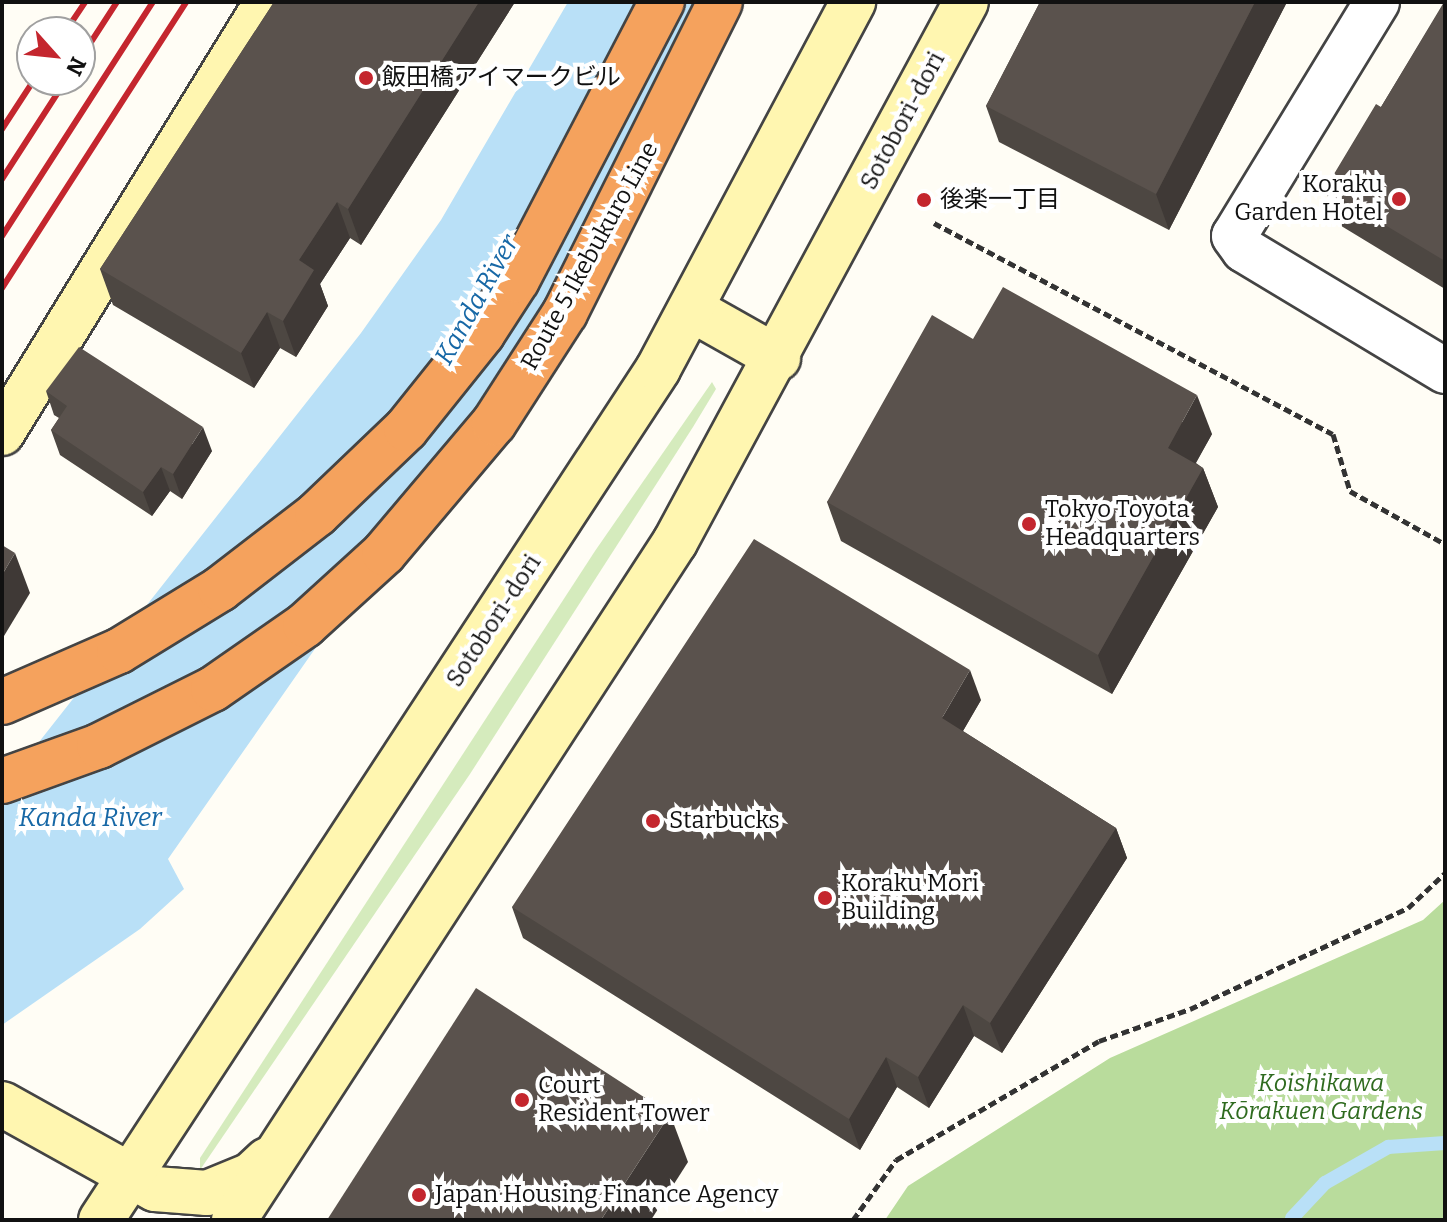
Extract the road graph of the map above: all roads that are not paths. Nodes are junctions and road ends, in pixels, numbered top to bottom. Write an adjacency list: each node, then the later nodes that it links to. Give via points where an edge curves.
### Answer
1 (267, 2): 10 (main road)
2 (662, 2): 11 (highway, via 517,280 482,334 406,429 317,514 220,589 119,651)
3 (720, 2): 12 (highway, Route 5 Ikebukuro Line, via 565,313 494,423 394,543 305,625 213,689 99,746)
4 (853, 2): 7 (main road, Sotobori-dori)
5 (966, 2): 8 (main road, Sotobori-dori)
6 (1377, 2): 9 (street, via 1234,236 1244,250)
7 (691, 309): 8 (main road); 15 (main road, Sotobori-dori, via 641,396)
8 (778, 358): 14 (main road, Sotobori-dori, via 675,542)
9 (1445, 371)
10 (2, 433)
11 (2, 702)
12 (2, 781)
13 (2, 1104): 15 (main road)
14 (282, 1145): 15 (main road, via 251,1175 207,1193 155,1189); 17 (main road, Sotobori-dori)
15 (127, 1178): 16 (main road, Sotobori-dori)
16 (101, 1220)
17 (234, 1220)

